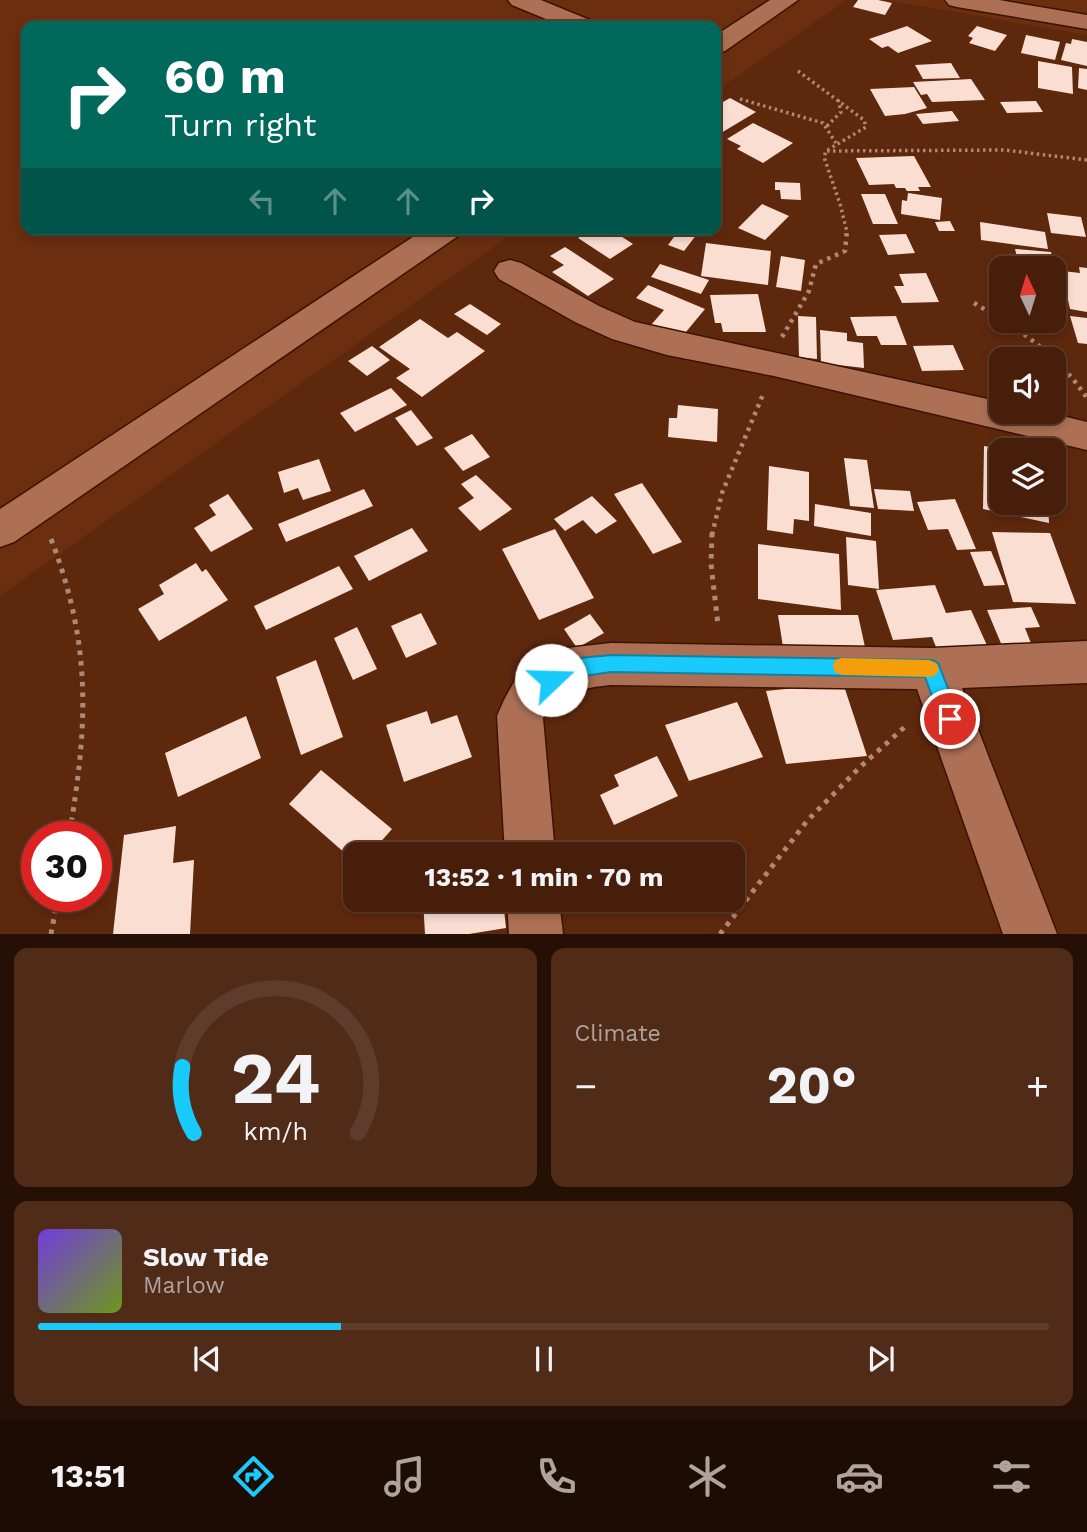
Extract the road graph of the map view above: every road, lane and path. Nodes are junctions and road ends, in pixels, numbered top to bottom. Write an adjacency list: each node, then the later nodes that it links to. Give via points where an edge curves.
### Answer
1 (520, 0): 4 (street)
2 (786, 0): 6 (street)
3 (957, 0): 5 (street)
4 (571, 21)
5 (1087, 22)
6 (721, 43)
7 (740, 99): 9 (path)
8 (838, 99): 9 (path, via 841,113)
9 (827, 126): 10 (path)
10 (836, 143)
11 (826, 151): 12 (path, via 1004,150)
12 (1087, 160)
13 (438, 235): 20 (street)
14 (510, 271): 19 (street, via 624,331)
15 (974, 303): 16 (path)
16 (989, 312)
17 (1024, 333): 18 (path, via 1057,360)
18 (1087, 398)
19 (1087, 436)
20 (36, 506): 21 (street); 24 (path, via 78,613 84,674 79,781)
21 (0, 530)
22 (1087, 662): 23 (street)
23 (937, 681): 25 (street, via 611,664 567,669 534,690 520,716); 30 (path, via 807,821); 31 (street)
24 (72, 821)
25 (529, 842)
26 (55, 912): 28 (path)
27 (534, 912): 29 (street)
28 (51, 933)
29 (536, 933)
30 (720, 933)
31 (1030, 933)

